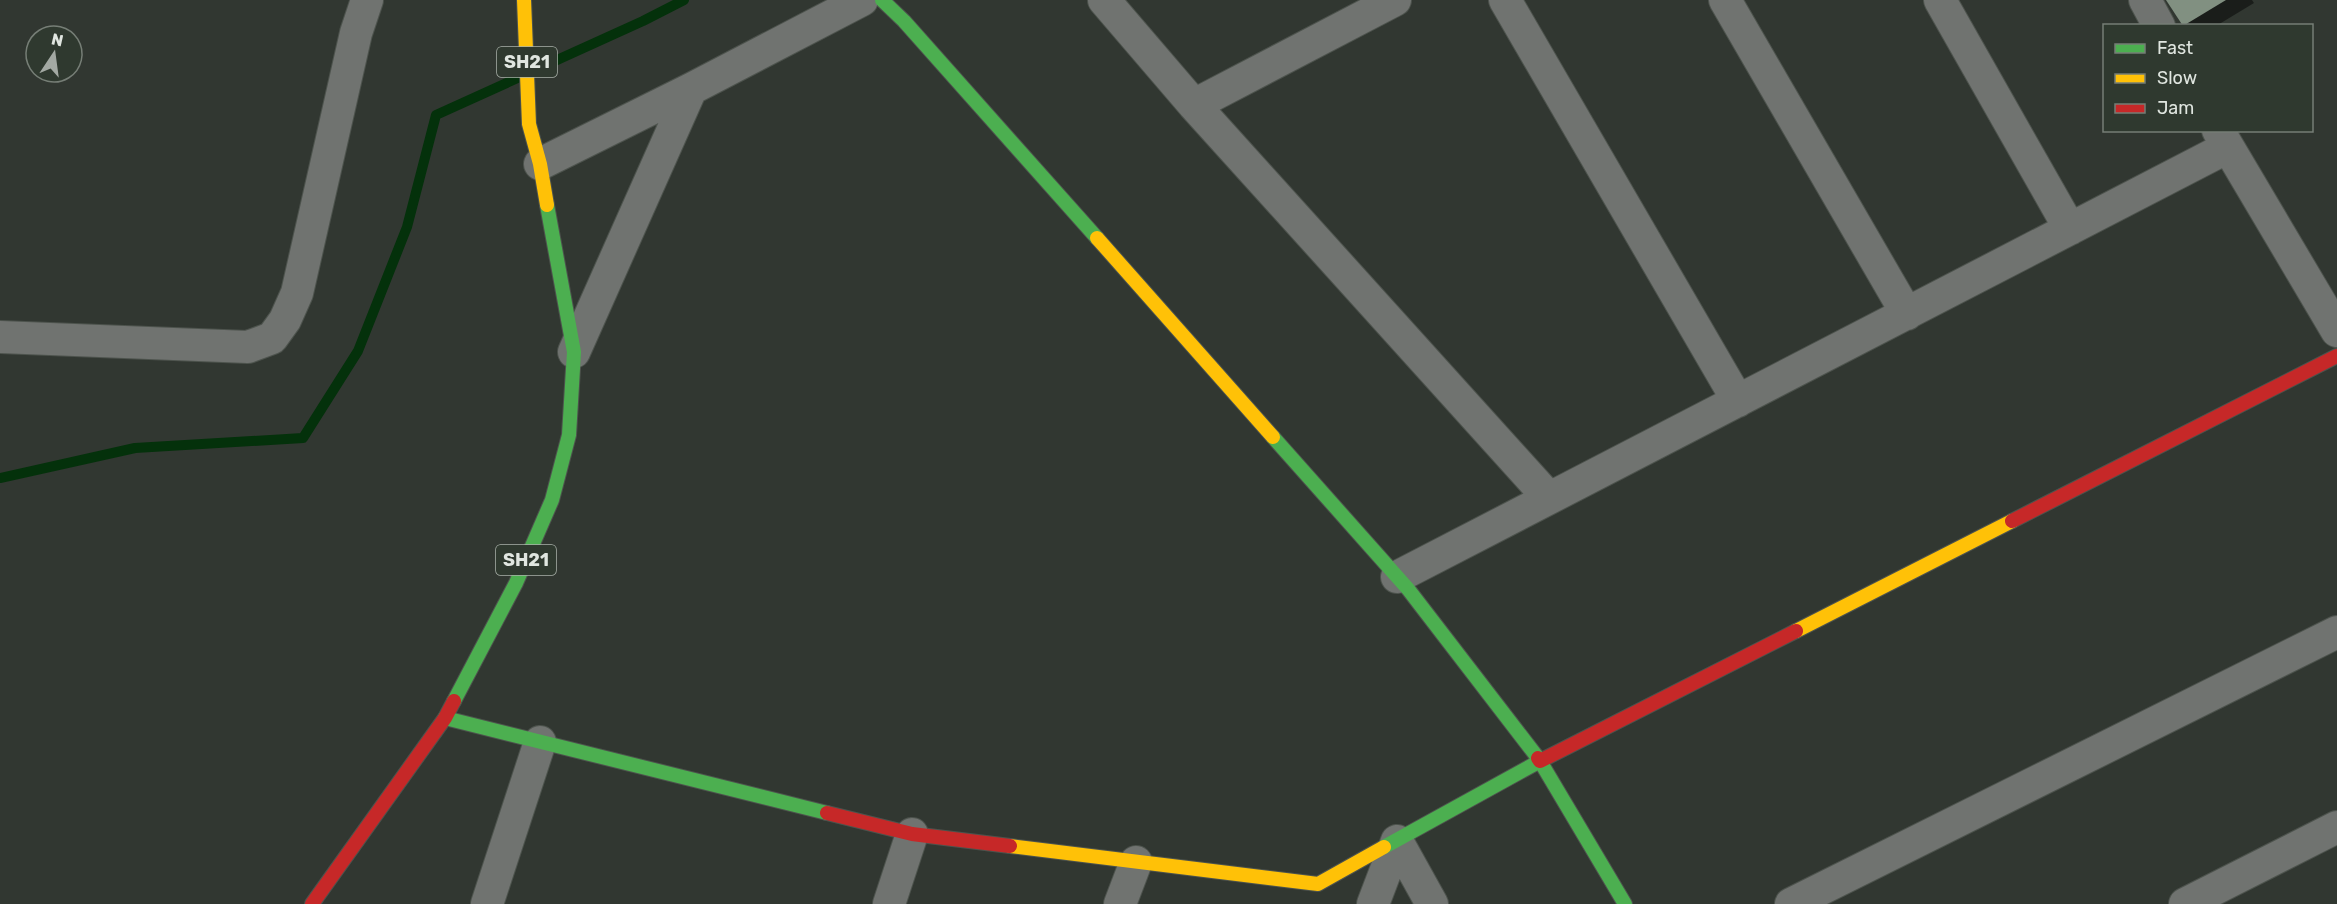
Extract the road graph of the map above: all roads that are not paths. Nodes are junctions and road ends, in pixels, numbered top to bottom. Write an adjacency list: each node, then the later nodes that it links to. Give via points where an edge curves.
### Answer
1 (367, 0): 19 (street, via 356,33 297,293 272,338 248,347)
2 (524, 0): 15 (street, SH21, via 530,124)
3 (862, 0): 12 (street)
4 (882, 0): 24 (street)
5 (1104, 0): 13 (street)
6 (1395, 0): 13 (street)
7 (1505, 0): 22 (street)
8 (1725, 0): 17 (street)
9 (1940, 0): 16 (street)
10 (2145, 0): 11 (street)
11 (2158, 24)
12 (691, 89): 15 (street); 20 (street)
13 (1194, 105): 23 (street)
14 (2223, 139): 16 (street); 18 (street)
15 (540, 164): 20 (street, SH21)
16 (2070, 229): 17 (street)
17 (1907, 314): 22 (street)
18 (2337, 332)
19 (0, 337)
20 (574, 352): 26 (street, SH21, via 569,435 552,500 516,583)
21 (2337, 356): 28 (street)
22 (1738, 401): 23 (street)
23 (1549, 498): 24 (street)
24 (1397, 577): 28 (street)
25 (2337, 632): 40 (street)
26 (445, 718): 27 (street); 33 (street, SH21)
27 (540, 742): 30 (street); 34 (street)
28 (1540, 760): 31 (street); 39 (street)
29 (2337, 827): 41 (street)
30 (912, 834): 32 (street); 35 (street)
31 (1397, 841): 32 (street, via 1318,884); 37 (street); 38 (street)
32 (1136, 862): 36 (street)
33 (312, 904)
34 (487, 904)
35 (889, 904)
36 (1120, 904)
37 (1373, 904)
38 (1432, 904)
39 (1625, 904)
40 (1791, 904)
41 (2185, 904)

